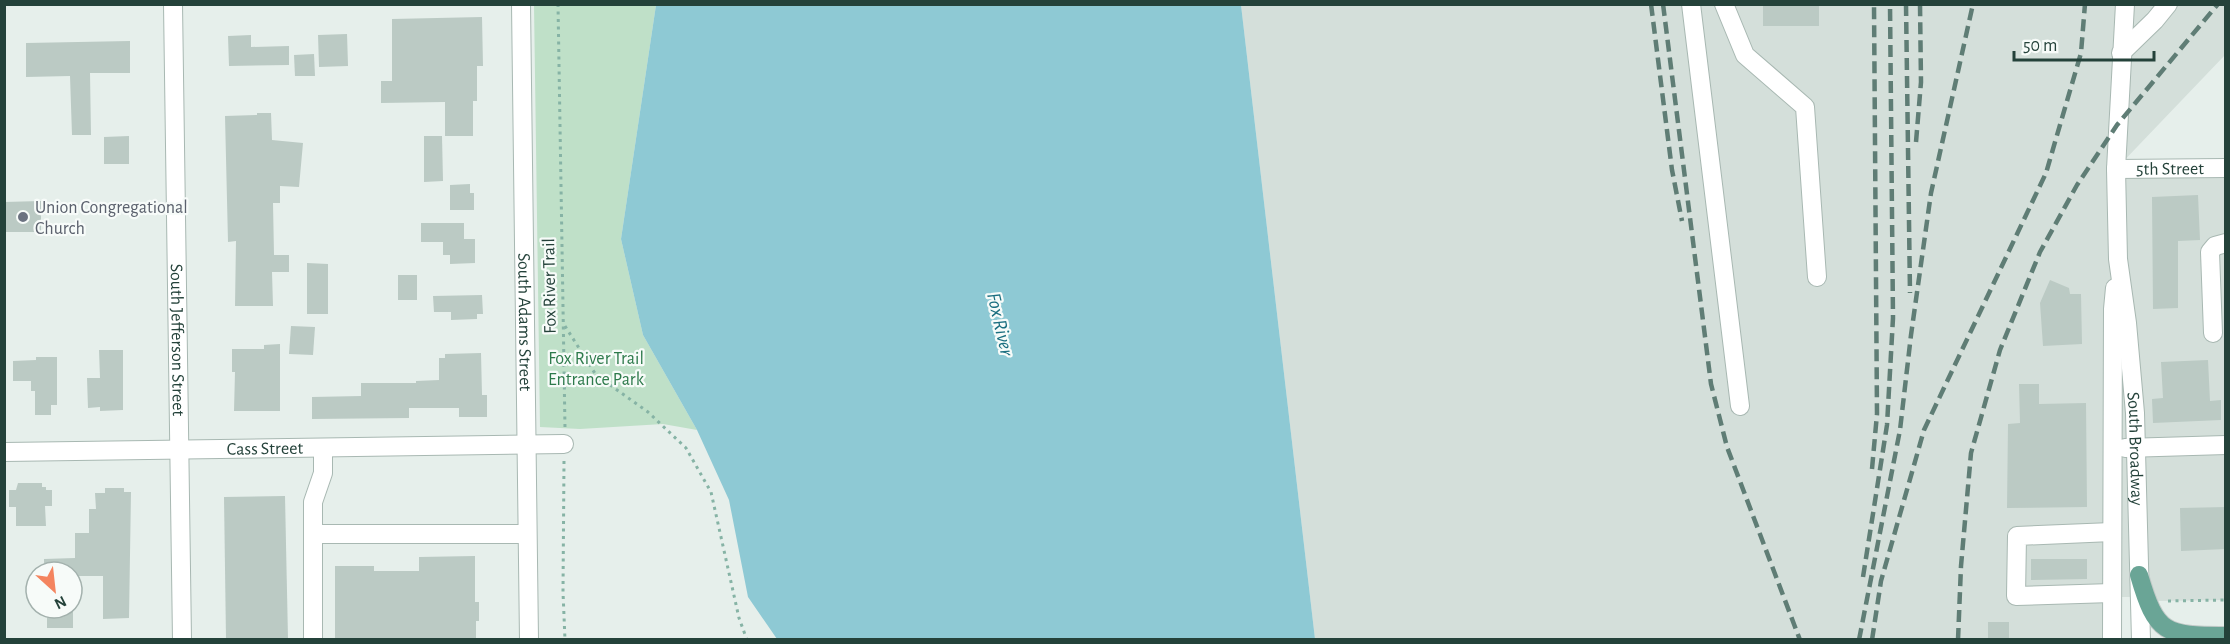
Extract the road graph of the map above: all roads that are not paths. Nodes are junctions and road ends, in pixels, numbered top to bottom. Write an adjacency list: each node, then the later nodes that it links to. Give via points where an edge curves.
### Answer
1 (173, 4): 21 (street, South Jefferson Street)
2 (521, 4): 17 (street, South Adams Street)
3 (1691, 4): 14 (street)
4 (1724, 4): 12 (street, via 1745,55 1805,107)
5 (2125, 4): 7 (street, South Broadway)
6 (2168, 4): 7 (street)
7 (2121, 52): 9 (street, South Broadway)
8 (2226, 168): 9 (street, 5th Street)
9 (2115, 169): 11 (street, South Broadway)
10 (2226, 243): 13 (street, via 2210,252)
11 (2118, 259): 19 (street, South Broadway, via 2113,309); 20 (street, South Broadway)
12 (1817, 278)
13 (2213, 333)
14 (1740, 406)
15 (564, 444): 17 (street, Cass Street)
16 (2226, 445): 20 (street)
17 (526, 446): 18 (street, Cass Street); 25 (street, South Adams Street)
18 (323, 448): 21 (street, Cass Street); 24 (street, via 323,473 313,502)
19 (2112, 448): 20 (street); 23 (street, South Broadway)
20 (2136, 448): 26 (street, South Broadway)
21 (178, 450): 22 (street, Cass Street); 29 (street, South Jefferson Street)
22 (4, 452)
23 (2112, 532): 27 (street, South Broadway); 27 (street, via 2017,536 2016,596)
24 (313, 534): 25 (street); 30 (street)
25 (527, 534): 31 (street, South Adams Street)
26 (2139, 575): 28 (main road, via 2154,617 2168,631); 33 (street, South Broadway)
27 (2112, 593): 32 (street, South Broadway)
28 (2226, 636)
29 (182, 639)
30 (313, 639)
31 (529, 639)
32 (2112, 639)
33 (2140, 639)

